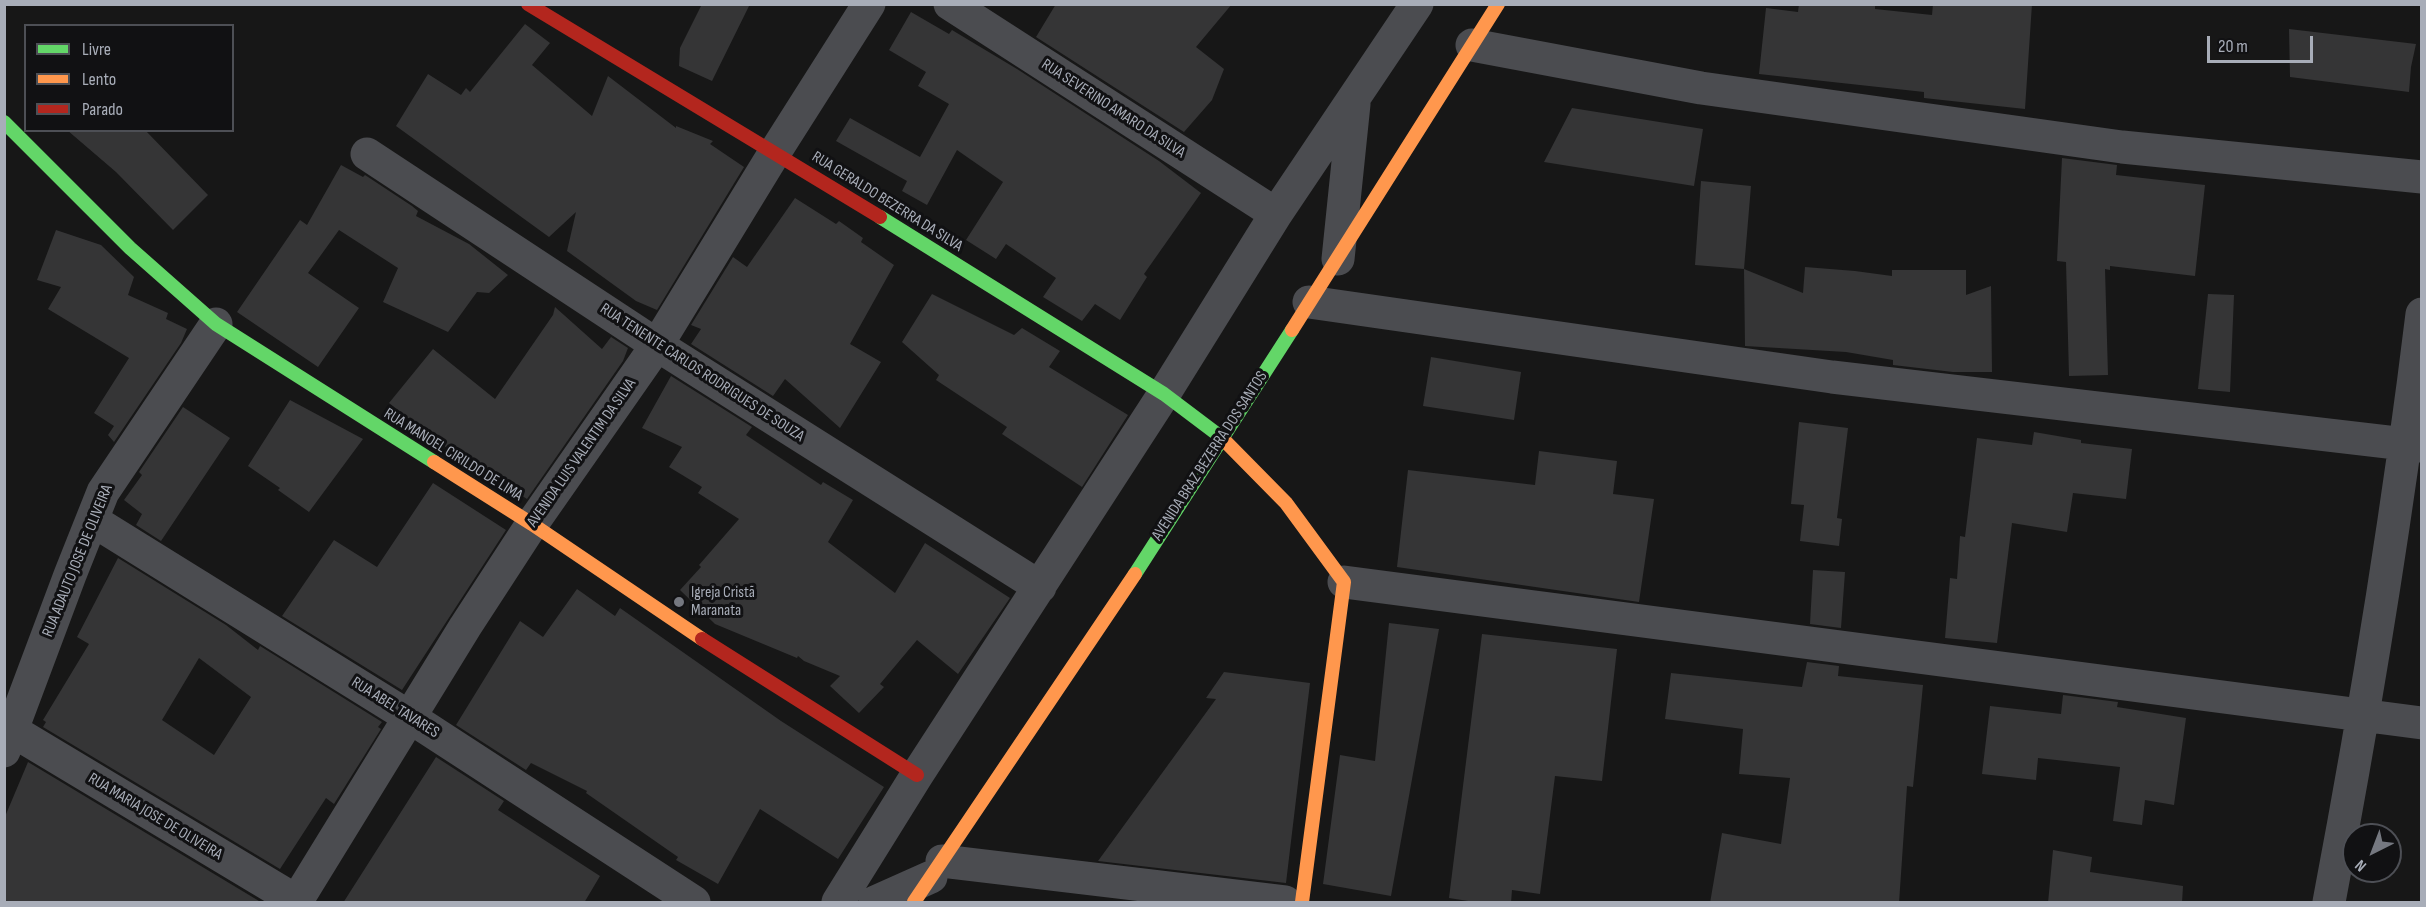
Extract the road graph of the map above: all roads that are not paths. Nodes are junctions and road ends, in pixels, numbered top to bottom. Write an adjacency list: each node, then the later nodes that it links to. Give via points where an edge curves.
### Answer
1 (528, 4): 9 (street, RUA GERALDO BEZERRA DA SILVA)
2 (869, 4): 9 (street, AVENIDA LUIS VALENTIM DA SILVA)
3 (950, 4): 12 (street, RUA SEVERINO AMARO DA SILVA)
4 (1498, 4): 6 (street, AVENIDA BRAZ BEZERRA DOS SANTOS)
5 (1403, 9): 7 (street)
6 (1472, 45): 11 (street, via 1701,88 2122,147); 13 (street, AVENIDA BRAZ BEZERRA DOS SANTOS)
7 (1354, 99): 12 (street); 13 (street)
8 (4, 122): 16 (street, RUA MANOEL CIRILDO DE LIMA, via 130,248)
9 (775, 152): 17 (street, AVENIDA LUIS VALENTIM DA SILVA); 18 (street, RUA GERALDO BEZERRA DA SILVA)
10 (367, 154): 17 (street, RUA TENENTE CARLOS RODRIGUES DE SOUZA)
11 (2421, 177)
12 (1276, 214): 18 (street)
13 (1338, 259): 14 (street, AVENIDA BRAZ BEZERRA DOS SANTOS)
14 (1309, 302): 19 (street, AVENIDA BRAZ BEZERRA DOS SANTOS); 20 (street, via 1832,377)
15 (2421, 314): 20 (street)
16 (216, 324): 21 (street, RUA ADAUTO JOSE DE OLIVEIRA, via 103,492); 22 (street, RUA MANOEL CIRILDO DE LIMA)
17 (657, 345): 22 (street, AVENIDA LUIS VALENTIM DA SILVA); 24 (street, RUA TENENTE CARLOS RODRIGUES DE SOUZA)
18 (1164, 394): 19 (street, RUA GERALDO BEZERRA DA SILVA); 24 (street)
19 (1223, 439): 23 (street, RUA GERALDO BEZERRA DA SILVA, via 1286,503); 30 (street, AVENIDA BRAZ BEZERRA DOS SANTOS)
20 (2414, 446): 25 (street)
21 (92, 520): 26 (street, RUA ABEL TAVARES); 28 (street, RUA ADAUTO JOSE DE OLIVEIRA)
22 (532, 525): 26 (street, AVENIDA LUIS VALENTIM DA SILVA); 29 (street, RUA MANOEL CIRILDO DE LIMA, via 738,663)
23 (1344, 582): 25 (street); 36 (street)
24 (1040, 587): 29 (street)
25 (2364, 717): 27 (street); 37 (street)
26 (411, 718): 31 (street, AVENIDA LUIS VALENTIM DA SILVA); 32 (street, RUA ABEL TAVARES)
27 (2421, 723)
28 (9, 741): 31 (street, RUA MARIA JOSE DE OLIVEIRA)
29 (917, 775): 33 (street)
30 (929, 880): 34 (street); 35 (street)
31 (297, 902)
32 (694, 903)
33 (838, 903)
34 (875, 903)
35 (1285, 903)
36 (1302, 903)
37 (2329, 903)

